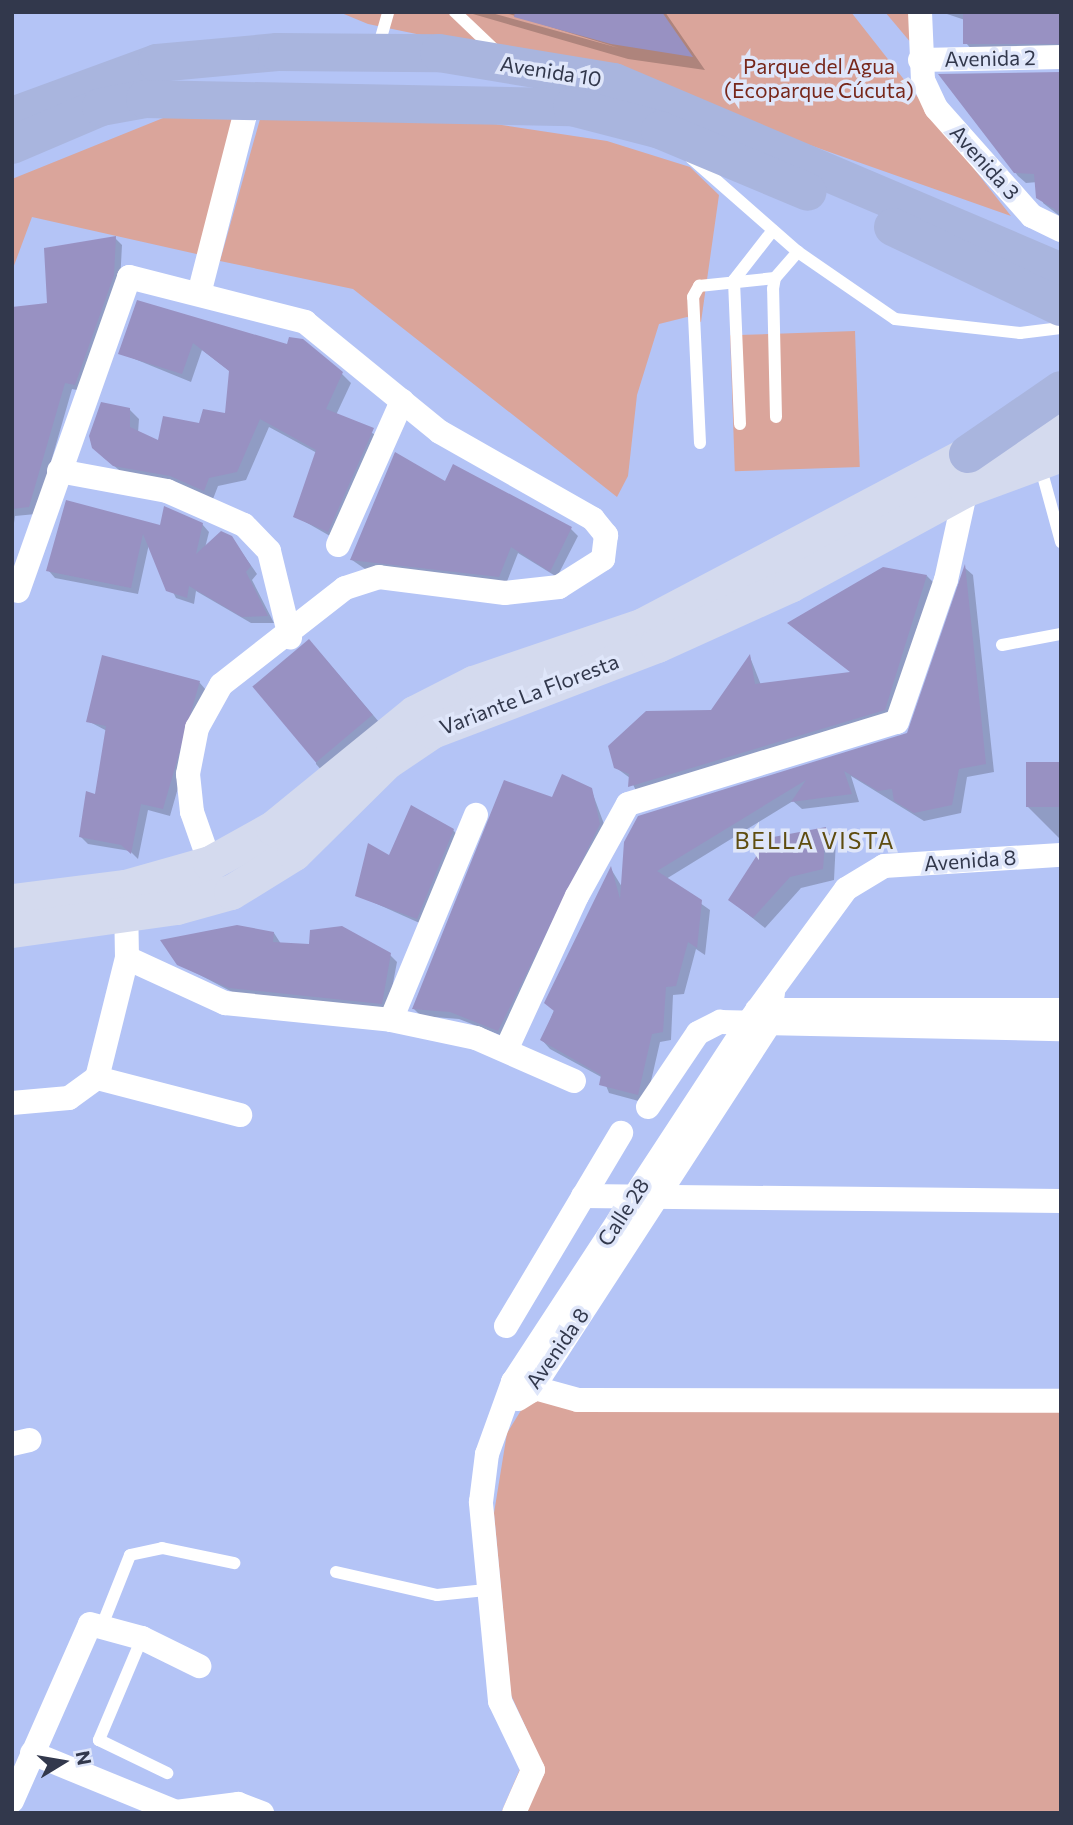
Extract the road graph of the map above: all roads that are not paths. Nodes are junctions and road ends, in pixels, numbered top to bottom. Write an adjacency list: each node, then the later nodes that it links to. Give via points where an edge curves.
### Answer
1 (388, 12): 4 (lane)
2 (455, 12): 6 (lane)
3 (920, 12): 7 (street)
4 (375, 52): 6 (main road, Avenida 10, via 439,53); 9 (main road, Avenida 10, via 276,52 157,63)
5 (1061, 57): 7 (street, Avenida 2)
6 (508, 64): 10 (main road, Avenida 10, via 614,82)
7 (922, 70): 13 (street, Avenida 3, via 936,108 1032,216)
8 (249, 99): 10 (main road, Avenida 10, via 572,107); 11 (main road, Avenida 10, via 145,99 101,107); 19 (street)
9 (12, 116)
10 (683, 130): 12 (lane); 15 (main road, Avenida 10)
11 (12, 145)
12 (773, 230): 14 (lane); 18 (lane)
13 (1061, 230)
14 (798, 252): 17 (lane); 21 (lane, via 895,319 1020,332)
15 (1005, 264): 16 (main road, Avenida 10); 20 (main road, Avenida 10)
16 (1061, 272)
17 (775, 278): 18 (lane); 24 (lane)
18 (734, 279): 26 (lane); 27 (lane, via 699,286 693,297)
19 (199, 294): 23 (street, via 306,322); 29 (street, via 129,277)
20 (1061, 307)
21 (1061, 328)
22 (1061, 390): 30 (main road)
23 (402, 401): 32 (street); 35 (street, via 440,432 593,519 606,536 603,559 559,587 531,592 379,578 345,588)
24 (776, 417)
25 (1061, 419): 30 (main road, Variante La Floresta)
26 (740, 424)
27 (701, 443)
28 (1050, 457): 30 (main road, Variante La Floresta); 31 (lane)
29 (58, 471): 33 (street); 35 (street, via 167,491 244,525 269,551)
30 (967, 471): 39 (main road, Variante La Floresta, via 643,625 473,682 414,713 273,828); 41 (main road, Variante La Floresta, via 790,585 657,645 432,731 386,762 294,853 231,892); 48 (street, via 946,580 897,722 628,804 577,896)
31 (1061, 542)
32 (338, 545)
33 (18, 591)
34 (1061, 634): 36 (lane)
35 (290, 637): 39 (street, via 221,685 197,728 191,799)
36 (1002, 645)
37 (476, 815): 46 (street)
38 (1061, 855): 45 (street, Avenida 8, via 884,866 863,873)
39 (210, 863): 41 (main road, Variante La Floresta)
40 (12, 901): 41 (main road, Variante La Floresta)
41 (126, 901): 42 (main road, Variante La Floresta); 43 (street)
42 (12, 930)
43 (127, 958): 46 (street, via 225,1003); 49 (street)
44 (1061, 1010): 45 (street)
45 (763, 1013): 47 (street); 52 (street, via 720,1022 698,1033); 55 (street, Calle 28); 57 (street, Avenida 8)
46 (391, 1020): 48 (street)
47 (1061, 1029)
48 (507, 1048): 50 (street)
49 (97, 1078): 51 (street, via 69,1098); 53 (street)
50 (574, 1081)
51 (12, 1103)
52 (648, 1107)
53 (240, 1115)
54 (621, 1133): 56 (street)
55 (634, 1195): 56 (street); 57 (street); 60 (street, Calle 28)
56 (583, 1196): 59 (street)
57 (659, 1196): 58 (street); 60 (street, Avenida 8)
58 (1061, 1201)
59 (506, 1326)
60 (517, 1392): 61 (street, via 578,1400); 64 (street, Avenida 8, via 487,1454 481,1502)
61 (1061, 1401)
62 (234, 1563): 65 (lane, via 162,1548 130,1555)
63 (336, 1572): 64 (lane, via 437,1595)
64 (486, 1590): 72 (street, Avenida 8, via 500,1700 532,1761)
65 (103, 1623): 66 (street); 68 (street, via 84,1628)
66 (142, 1638): 67 (street); 69 (lane, via 99,1740)
67 (200, 1666)
68 (32, 1753): 70 (street); 71 (street, via 176,1812 238,1804)
69 (167, 1773)
70 (12, 1801)
71 (262, 1813)
72 (514, 1813)

